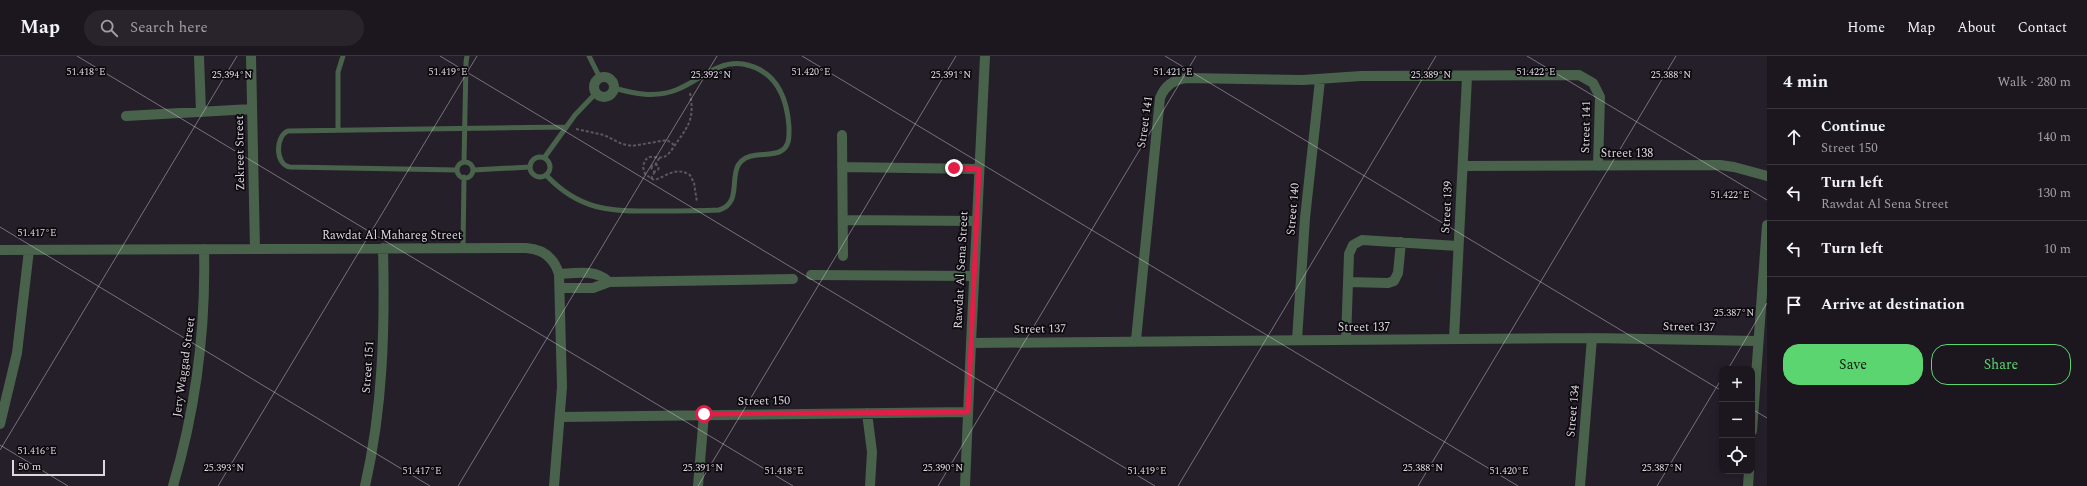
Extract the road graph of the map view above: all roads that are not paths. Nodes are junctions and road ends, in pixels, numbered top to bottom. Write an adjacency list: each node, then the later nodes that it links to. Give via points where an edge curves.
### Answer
1 (199, 56): 13 (street)
2 (251, 56): 12 (street, Zekreet Street)
3 (343, 56): 17 (lane, via 338,72)
4 (467, 56): 15 (lane)
5 (589, 56): 8 (lane)
6 (986, 56): 25 (street, Rawdat Al Sena Street)
7 (1467, 77): 9 (street, Street 141, via 1361,76); 21 (street, Street 139); 22 (street, Street 141, via 1570,74 1586,78 1600,97)
8 (600, 78): 10 (street, via 611,80); 11 (street, via 594,84)
9 (1320, 80): 53 (street, Street 141, via 1188,78 1175,80 1165,87 1160,98); 54 (street, Street 140, via 1305,218)
10 (614, 88): 11 (street, via 606,97); 28 (lane, via 636,94 655,94 675,90 720,67 741,64 751,66 769,76 784,98 789,137 785,148 776,153 744,158 736,168 734,196 729,206 719,210 621,211 600,208 570,196)
11 (596, 93): 16 (lane)
12 (252, 109): 13 (street); 39 (street, Zekreet Street)
13 (201, 112): 14 (street)
14 (126, 116)
15 (465, 127): 16 (lane); 17 (lane); 20 (lane)
16 (566, 127): 19 (lane)
17 (338, 130): 26 (lane, via 286,132 280,139 282,164 290,167)
18 (842, 135): 24 (street)
19 (544, 158): 23 (lane, via 537,157); 28 (lane, via 550,164)
20 (464, 162): 26 (lane); 27 (lane, via 470,164)
21 (1462, 166): 22 (street, Street 138); 35 (street, Street 139)
22 (1598, 166): 29 (street, Street 138, via 1720,165 1734,166)
23 (530, 167): 27 (lane); 28 (lane, via 534,174)
24 (842, 167): 25 (street); 31 (street)
25 (979, 169): 32 (street, Rawdat Al Sena Street)
26 (457, 170): 30 (lane)
27 (473, 170): 30 (lane, via 470,176)
28 (546, 175)
29 (1767, 176)
30 (464, 178): 37 (lane)
31 (843, 220): 32 (street); 42 (street)
32 (976, 221): 46 (street, Rawdat Al Sena Street)
33 (1767, 224): 43 (street)
34 (1400, 242): 35 (street); 49 (street, via 1398,273 1394,281); 49 (street, via 1358,241 1350,249)
35 (1458, 246): 52 (street, Street 139)
36 (383, 248): 37 (street, Rawdat Al Mahareg Street); 39 (street, Rawdat Al Mahareg Street); 66 (street, Street 151, via 384,317 380,390)
37 (463, 248): 44 (street, Rawdat Al Mahareg Street, via 539,250 554,262)
38 (204, 249): 39 (street, Rawdat Al Mahareg Street); 41 (street, Rawdat Al Mahareg Street); 65 (street, Jery Waggad Street, via 201,352 190,423)
39 (255, 249)
40 (0, 250): 41 (street, Rawdat Al Mahareg Street)
41 (29, 250): 63 (street, via 17,353)
42 (843, 256)
43 (1766, 265): 56 (street)
44 (559, 274): 48 (street, via 592,273 602,276); 50 (street, Rawdat Al Mahareg Street)
45 (811, 275): 46 (street)
46 (974, 276): 57 (street, Rawdat Al Sena Street)
47 (793, 279): 48 (street)
48 (609, 282): 50 (street, via 593,288)
49 (1348, 282): 55 (street)
50 (560, 288): 62 (street, Rawdat Al Mahareg Street, via 563,353)
51 (1592, 338): 52 (street, Street 137); 56 (street, Street 137); 71 (street, Street 134)
52 (1454, 339): 55 (street, Street 137)
53 (1136, 340): 54 (street, Street 137); 57 (street, Street 137)
54 (1297, 340): 55 (street, Street 137)
55 (1346, 340)
56 (1758, 341): 58 (street)
57 (971, 343): 59 (street, Rawdat Al Sena Street)
58 (1754, 402)
59 (968, 412): 60 (street, Street 150); 70 (street, Rawdat Al Sena Street)
60 (867, 413): 61 (street, Street 150); 69 (street, via 872,452)
61 (704, 414): 62 (street, Street 150); 68 (street)
62 (561, 417): 67 (street, Rawdat Al Mahareg Street)
63 (0, 424)
64 (1749, 474): 72 (street)
65 (173, 486)
66 (365, 486)
67 (554, 486)
68 (698, 486)
69 (870, 486)
70 (966, 486)
71 (1580, 486)
72 (1748, 486)

